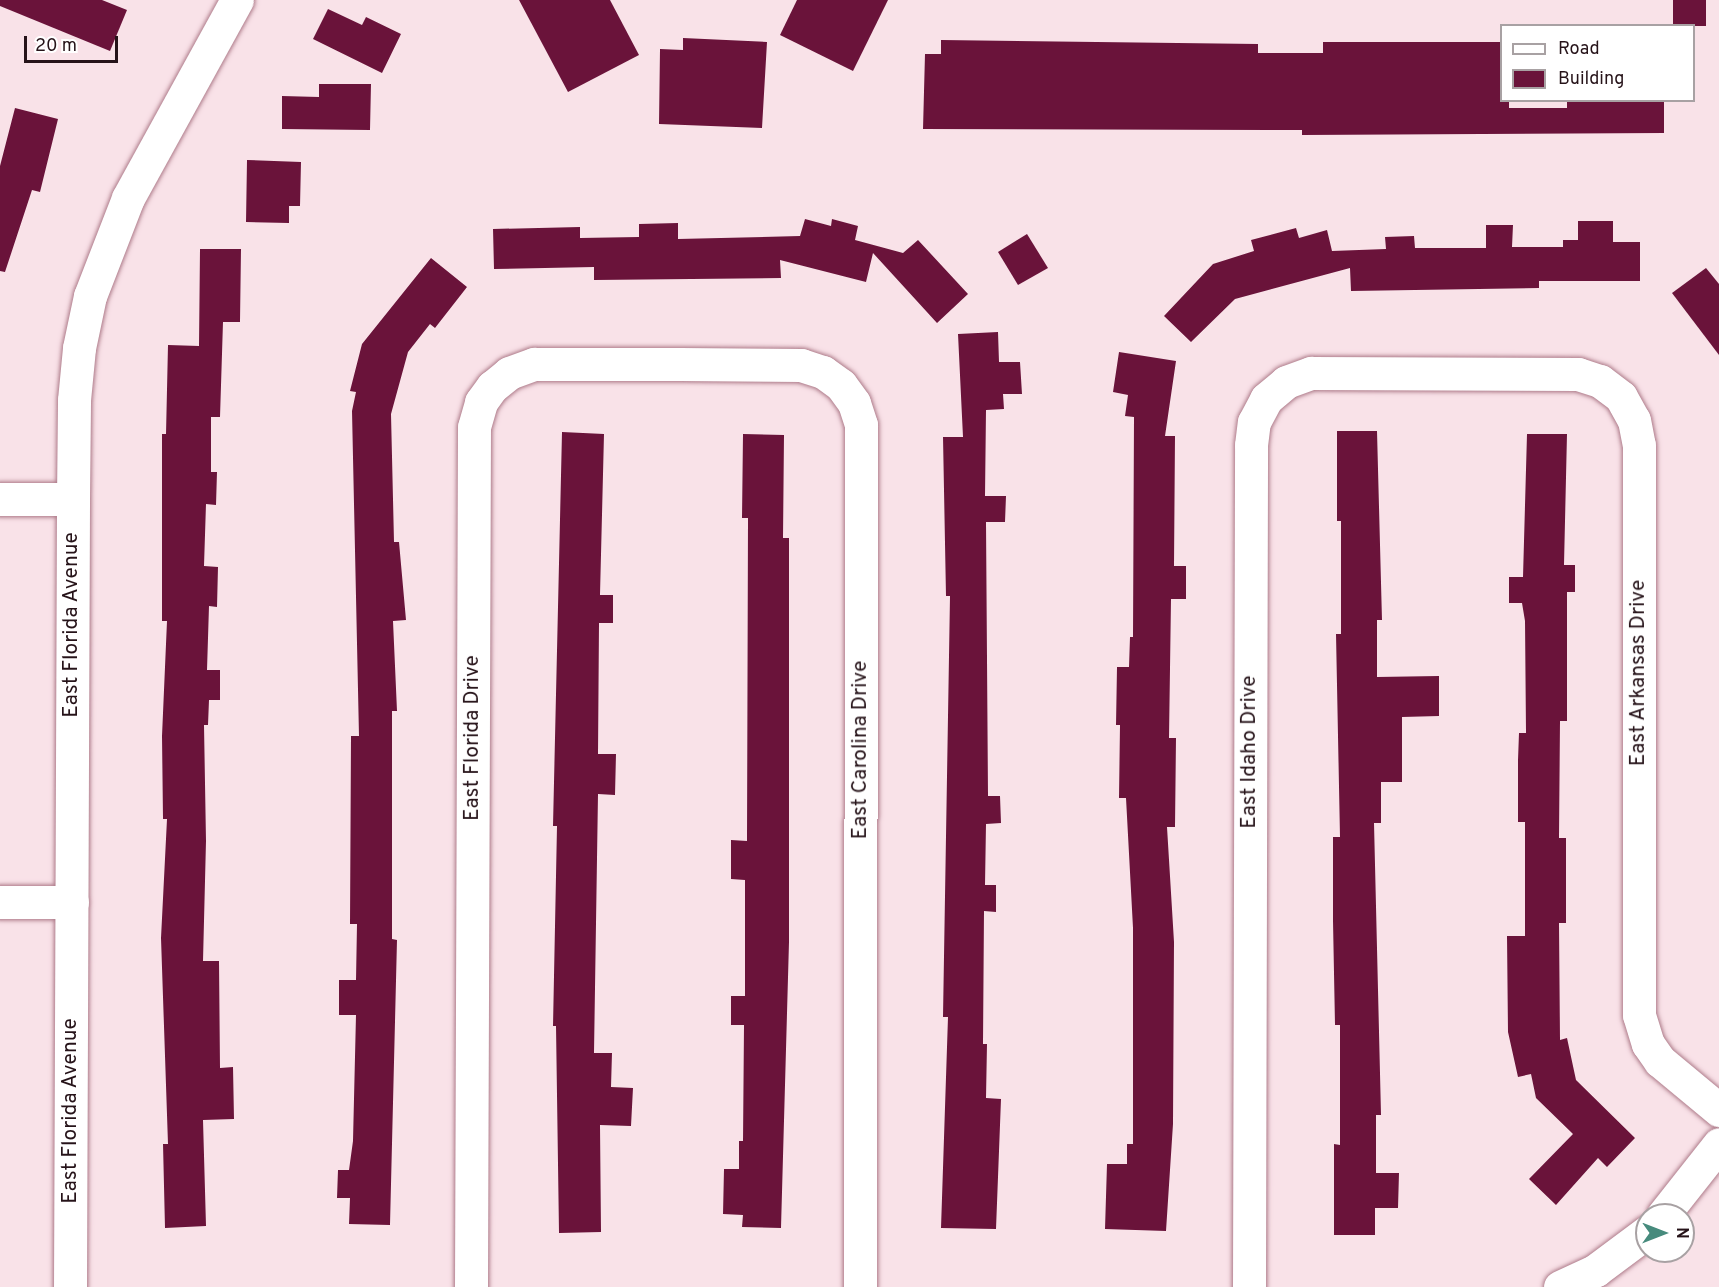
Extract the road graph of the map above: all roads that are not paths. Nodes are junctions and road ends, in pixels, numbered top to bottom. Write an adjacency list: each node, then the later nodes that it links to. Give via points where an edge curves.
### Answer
1 (237, 0): 5 (street, East Florida Avenue, via 128,198 107,246 80,348 74,400)
2 (680, 364): 14 (street, East Florida Drive, via 534,364 509,373 492,387 481,402 474,427); 15 (street, East Carolina Drive, via 801,365 823,372 841,385 854,403 861,425)
3 (1438, 373): 8 (street, East Arkansas Drive, via 1578,374 1600,381 1621,397 1634,420 1639,446 1639,1015 1648,1044 1659,1061); 16 (street, East Idaho Drive, via 1311,373 1286,382 1266,399 1254,422)
4 (0, 499): 5 (street)
5 (73, 499): 7 (street, East Florida Avenue)
6 (0, 902): 7 (street)
7 (72, 902): 13 (street, East Florida Avenue)
8 (1719, 1110)
9 (1719, 1144): 10 (street)
10 (1672, 1203)
11 (1635, 1240): 12 (street)
12 (1572, 1285)
13 (70, 1287)
14 (471, 1287)
15 (860, 1287)
16 (1249, 1287)

